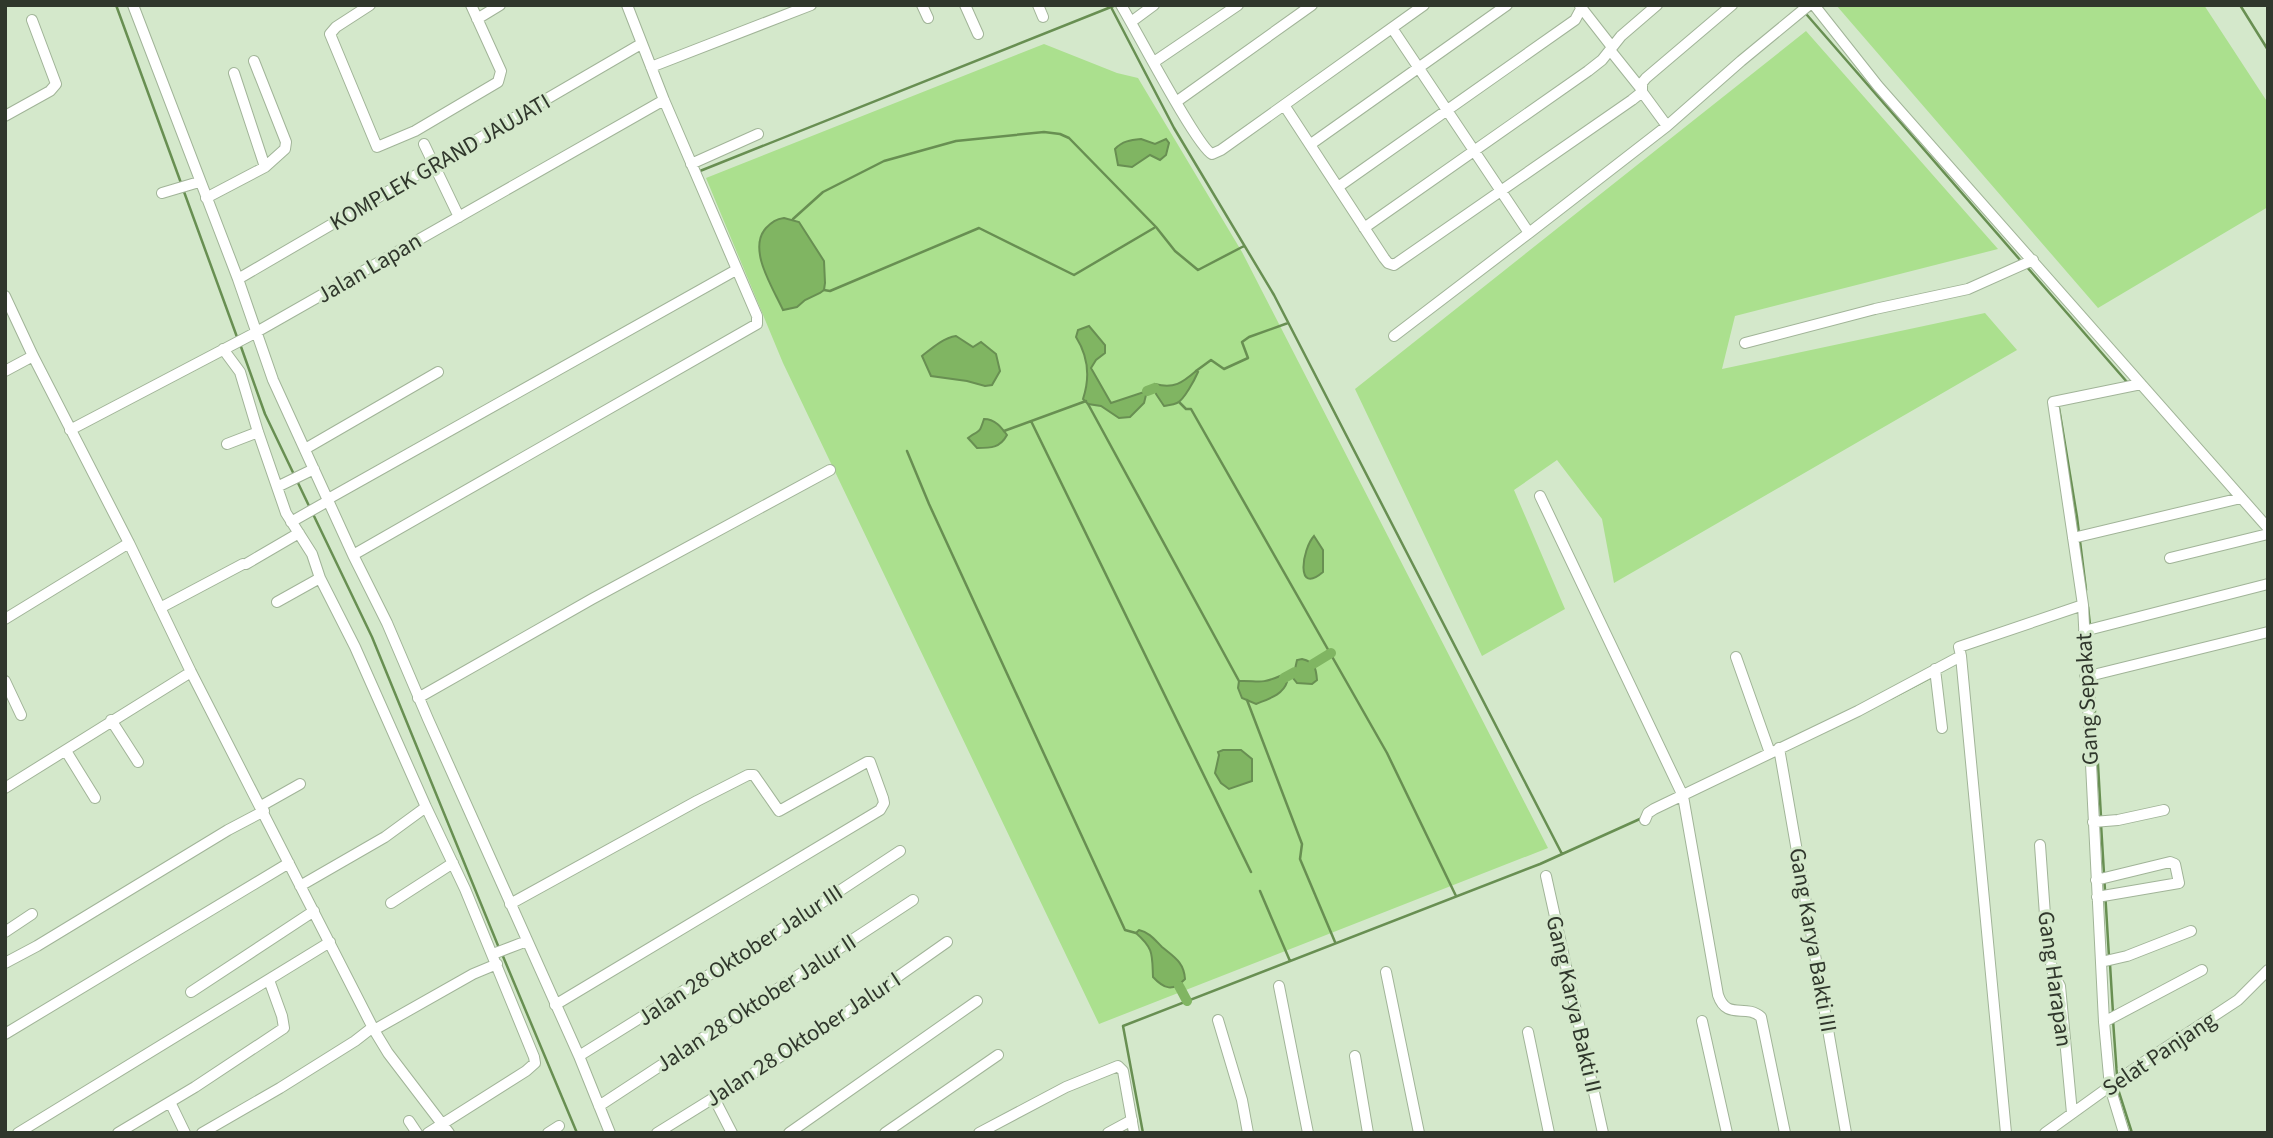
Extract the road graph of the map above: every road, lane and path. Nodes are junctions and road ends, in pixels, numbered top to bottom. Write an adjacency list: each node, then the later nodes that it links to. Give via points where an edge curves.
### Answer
1 (133, 5): 48 (street)
2 (370, 5): 22 (street, via 330,34 377,147 415,131 498,82 501,71)
3 (471, 5): 22 (street)
4 (500, 5): 22 (street)
5 (627, 5): 27 (street)
6 (810, 5): 31 (street)
7 (922, 5): 21 (street)
8 (965, 5): 26 (street)
9 (1038, 5): 20 (street)
10 (1121, 5): 24 (street)
11 (1154, 5): 24 (street)
12 (1238, 5): 30 (street)
13 (1312, 5): 36 (street)
14 (1424, 5): 25 (street)
15 (1507, 5): 32 (street)
16 (1657, 5): 28 (street)
17 (1732, 5): 34 (street, via 1646,78)
18 (1811, 5): 40 (street); 56 (street)
19 (1581, 6): 28 (street); 38 (street, via 1575,19)
20 (1044, 17)
21 (928, 18)
22 (477, 19)
23 (32, 20): 39 (street, via 56,84)
24 (1131, 22): 30 (street)
25 (1391, 28): 32 (street); 37 (street)
26 (978, 34)
27 (641, 44): 31 (street); 46 (street, KOMPLEK GRAND JAUJATI)
28 (1611, 49): 34 (street); 44 (street, via 1588,71)
29 (254, 61): 47 (street, via 286,142 285,149)
30 (1154, 62): 36 (street)
31 (651, 67): 35 (street)
32 (1419, 69): 38 (street); 43 (street)
33 (234, 73): 47 (street)
34 (1642, 91): 40 (street); 51 (street)
35 (664, 100): 45 (street); 53 (street, Jalan Lapan)
36 (1177, 102): 37 (street, via 1205,151 1212,155)
37 (1284, 105): 43 (street)
38 (1446, 109): 44 (street); 49 (street)
39 (5, 116)
40 (1667, 126): 55 (street)
41 (758, 134): 45 (street)
42 (424, 144): 46 (street)
43 (1311, 144): 49 (street)
44 (1473, 150): 51 (street); 54 (street)
45 (691, 164): 57 (street)
46 (435, 165): 53 (street); 58 (street, KOMPLEK GRAND JAUJATI)
47 (265, 167): 52 (street)
48 (195, 183): 50 (street); 52 (street)
49 (1338, 187): 54 (street)
50 (168, 191)
51 (1500, 191): 54 (street, via 1394,265); 55 (street)
52 (206, 198): 58 (street)
53 (458, 217): 61 (street, Jalan Lapan)
54 (1364, 228)
55 (1529, 233): 62 (street)
56 (2033, 260): 63 (street, via 1968,289); 68 (street)
57 (736, 270): 78 (street); 85 (street, via 757,324)
58 (238, 279): 61 (street)
59 (5, 296): 60 (street)
60 (8, 308): 65 (street)
61 (255, 333): 64 (street, Jalan Lapan); 72 (street)
62 (1394, 336)
63 (1745, 344)
64 (227, 348): 69 (street, Jalan Lapan); 70 (street, via 240,372)
65 (33, 356): 66 (street); 69 (street)
66 (5, 372)
67 (439, 372): 72 (street)
68 (2140, 384): 77 (street); 83 (street, Gang Sepakat, via 2053,402)
69 (70, 430): 84 (street)
70 (258, 432): 71 (street); 75 (street)
71 (227, 444)
72 (304, 449): 73 (street)
73 (314, 469): 75 (street); 78 (street)
74 (830, 470): 101 (street)
75 (279, 486): 79 (street)
76 (1540, 495): 110 (street)
77 (2241, 498): 80 (street); 83 (street)
78 (328, 500): 79 (street); 85 (street)
79 (294, 520): 81 (street)
80 (2268, 528)
81 (299, 533): 87 (street); 91 (street)
82 (2268, 534): 86 (street)
83 (2077, 537): 90 (street, Gang Sepakat)
84 (129, 543): 91 (street); 92 (street)
85 (353, 555): 101 (street)
86 (2170, 558)
87 (320, 578): 89 (street); 112 (street)
88 (2268, 584): 93 (street)
89 (277, 602)
90 (2083, 605): 93 (street, Gang Sepakat); 95 (street, via 1959,647)
91 (160, 608): 97 (street)
92 (5, 619)
93 (2088, 630): 99 (street, Gang Sepakat)
94 (2268, 632): 99 (street)
95 (1961, 656): 98 (street); 188 (street)
96 (1736, 657): 106 (street, Gang Karya Bakti III)
97 (191, 672): 103 (street); 113 (street)
98 (1935, 674): 104 (street); 106 (street)
99 (2091, 676): 116 (street, Gang Sepakat)
100 (5, 681): 102 (street)
101 (418, 698): 127 (street)
102 (21, 715)
103 (111, 720): 105 (street); 107 (street)
104 (1942, 728)
105 (66, 751): 109 (street); 111 (street)
106 (1777, 752): 110 (street); 187 (street, Gang Karya Bakti III)
107 (138, 762)
108 (300, 784): 113 (street)
109 (5, 788)
110 (1683, 796): 115 (street, via 1650,811); 186 (street, via 1718,995 1727,1009 1760,1017)
111 (95, 798)
112 (426, 807): 120 (street); 123 (street)
113 (262, 808): 119 (street); 137 (street)
114 (2164, 810): 116 (street)
115 (1645, 820)
116 (2099, 822): 122 (street, Gang Sepakat)
117 (2040, 845): 159 (street, Gang Harapan, via 2046,934 2060,986)
118 (900, 850): 153 (street, Jalan 28 Oktober Jalur III)
119 (289, 863): 123 (street); 151 (street)
120 (453, 863): 126 (street); 135 (street)
121 (1546, 876): 184 (street, Gang Karya Bakti II)
122 (2102, 879): 124 (street, Gang Sepakat); 124 (street, via 2170,862 2175,864 2179,883)
123 (300, 886): 128 (street)
124 (2104, 895): 136 (street, Gang Sepakat)
125 (913, 900): 158 (street, Jalan 28 Oktober Jalur II)
126 (391, 903)
127 (510, 904): 132 (street); 145 (street, via 751,774 779,811 870,762 884,803 880,810)
128 (314, 911): 133 (street); 143 (street)
129 (32, 914): 131 (street)
130 (2191, 931): 136 (street)
131 (5, 932)
132 (527, 941): 135 (street); 145 (street)
133 (330, 942): 141 (street); 149 (street)
134 (947, 942): 156 (street, Jalan 28 Oktober Jalur I, via 815,1035)
135 (496, 957): 149 (street); 163 (street, via 535,1063)
136 (2106, 962): 146 (street, Gang Sepakat)
137 (5, 963)
138 (2202, 970): 146 (street)
139 (2268, 970): 155 (street, Selat Panjang, via 2238,1000)
140 (1386, 972): 182 (street)
141 (269, 980): 157 (street, via 284,1028); 164 (street)
142 (1279, 986): 180 (street)
143 (191, 992)
144 (977, 1001): 174 (street)
145 (555, 1005): 153 (street)
146 (2110, 1019): 155 (street, Gang Sepakat)
147 (1218, 1020): 179 (street)
148 (1702, 1021): 185 (street)
149 (374, 1028): 163 (street); 167 (street)
150 (1528, 1032): 183 (street)
151 (5, 1034)
152 (998, 1055): 175 (street)
153 (579, 1056): 158 (street)
154 (1355, 1056): 181 (street)
155 (2111, 1086): 159 (street, Selat Panjang); 190 (street, Gang Sepakat)
156 (714, 1098): 172 (street, Jalan 28 Oktober Jalur I); 173 (street)
157 (170, 1102): 165 (street); 166 (street)
158 (599, 1106): 171 (street)
159 (2072, 1113): 189 (street, Selat Panjang)
160 (1132, 1120): 176 (street, via 1123,1071 1118,1066 1066,1087); 177 (street); 178 (street)
161 (409, 1121): 168 (street)
162 (559, 1126): 170 (street)
163 (446, 1128): 169 (street)
164 (18, 1133)
165 (118, 1133)
166 (185, 1133)
167 (202, 1133)
168 (417, 1133)
169 (429, 1133)
170 (548, 1133)
171 (610, 1133)
172 (657, 1133)
173 (732, 1133)
174 (789, 1133)
175 (885, 1133)
176 (979, 1133)
177 (1108, 1133)
178 (1134, 1133)
179 (1248, 1133)
180 (1308, 1133)
181 (1368, 1133)
182 (1419, 1133)
183 (1549, 1133)
184 (1602, 1133)
185 (1727, 1133)
186 (1785, 1133)
187 (1846, 1133)
188 (2006, 1133)
189 (2045, 1133)
190 (2124, 1133)

